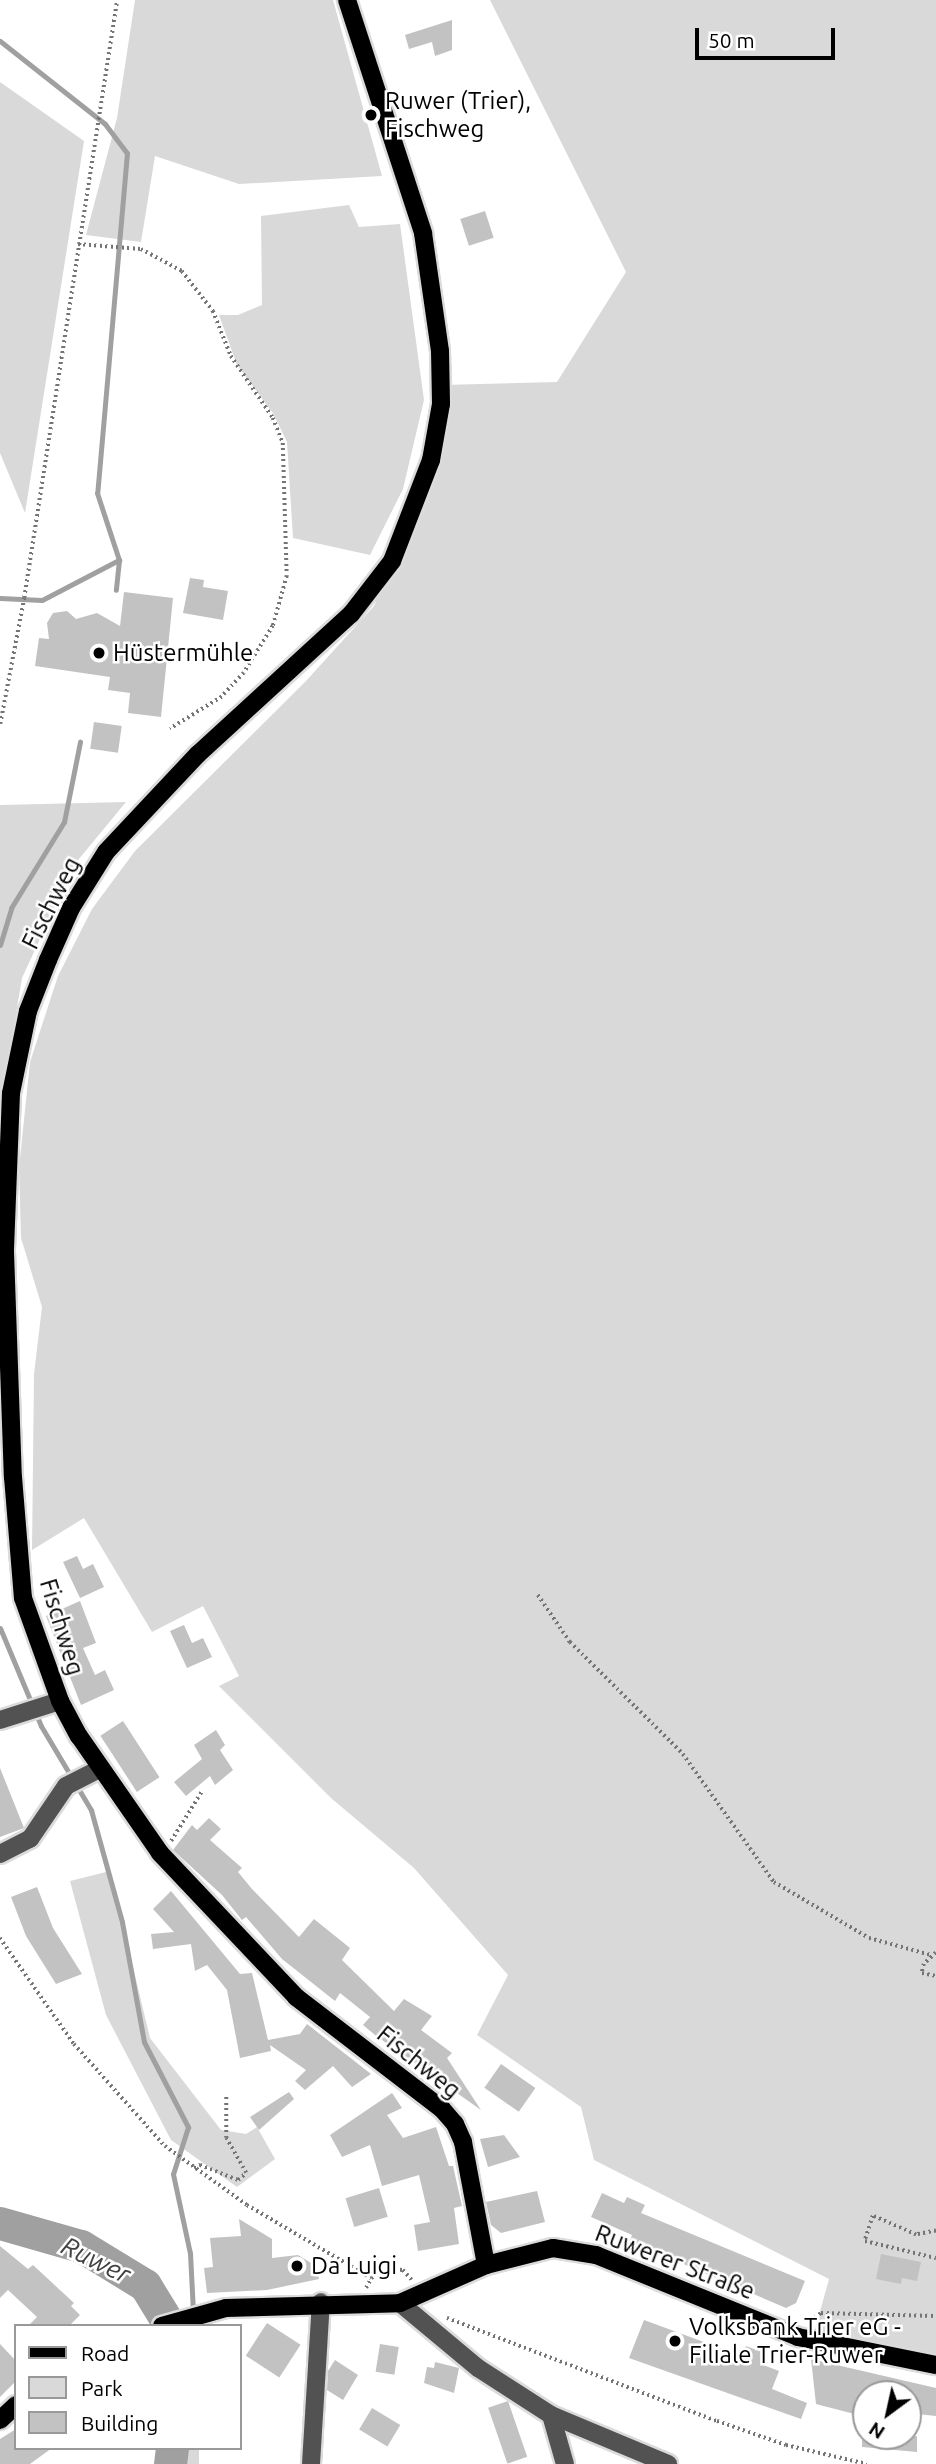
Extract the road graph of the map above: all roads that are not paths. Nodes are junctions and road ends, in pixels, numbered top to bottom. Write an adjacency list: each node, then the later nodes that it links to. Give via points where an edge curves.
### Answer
1 (347, 0): 2 (main road, Fischweg, via 423,233 440,351 441,404 431,460 392,561 351,614 190,762 106,852 71,908 28,1011 11,1093 6,1186 13,1477 23,1598)
2 (60, 1701): 3 (street); 4 (main road, Fischweg)
3 (0, 1720)
4 (101, 1768): 5 (street, via 73,1783 30,1839); 6 (main road, Fischweg, via 160,1853 296,1997 442,2109 455,2124 463,2142)
5 (0, 1854)
6 (486, 2264): 8 (main road, Ruwerer Straße); 10 (main road, Ruwerer Straße, via 553,2248 596,2255 798,2337)
7 (321, 2302): 8 (main road, Ruwerer Straße); 9 (main road, Ruwerer Straße, via 226,2308); 14 (street)
8 (400, 2303): 12 (street, via 478,2368)
9 (169, 2324)
10 (936, 2365)
11 (14, 2407): 13 (main road)
12 (551, 2415): 15 (street); 16 (street)
13 (0, 2420)
14 (310, 2464)
15 (565, 2464)
16 (668, 2464)

